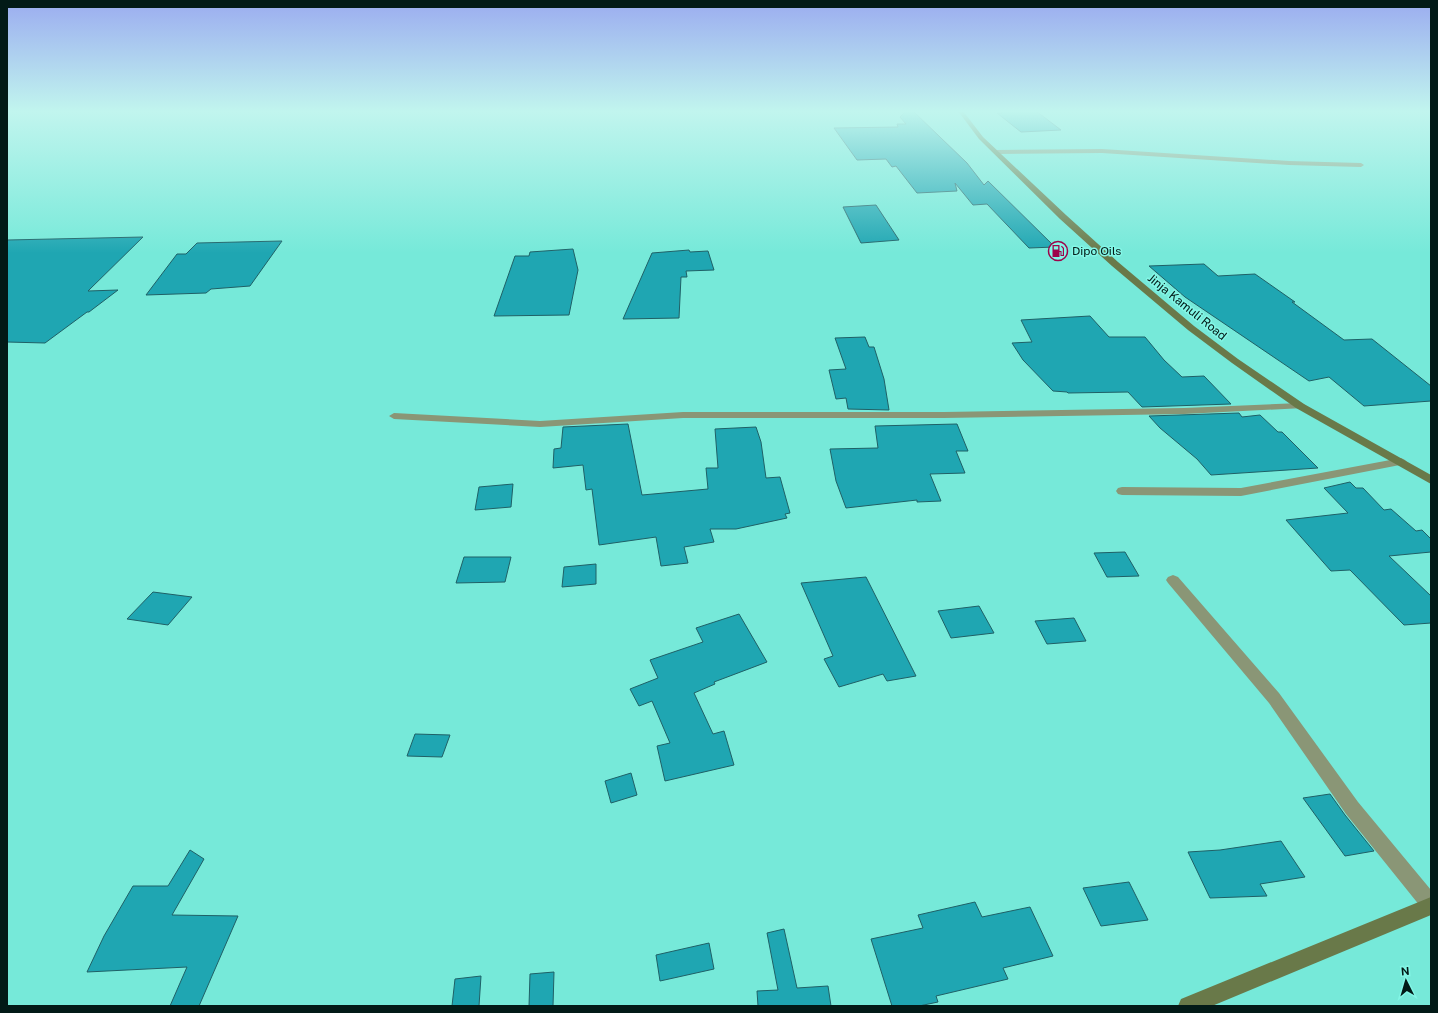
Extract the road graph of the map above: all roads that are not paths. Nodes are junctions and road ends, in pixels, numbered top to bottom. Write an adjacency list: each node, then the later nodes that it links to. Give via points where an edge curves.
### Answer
1 (1003, 158): 4 (main road, Jinja Kamuli Road, via 1115,264 1191,328)
2 (1215, 158): 3 (street)
3 (1361, 165)
4 (1300, 406): 5 (street, via 960,415 683,415 540,424); 6 (main road, Jinja Kamuli Road)
5 (394, 416)
6 (1401, 462): 7 (main road, Jinja Kamuli Road); 8 (street, via 1241,492)
7 (1431, 480)
8 (1122, 491)
9 (1173, 580): 10 (street, via 1274,698 1352,808)
10 (1431, 905): 11 (main road)
11 (1188, 1006)

